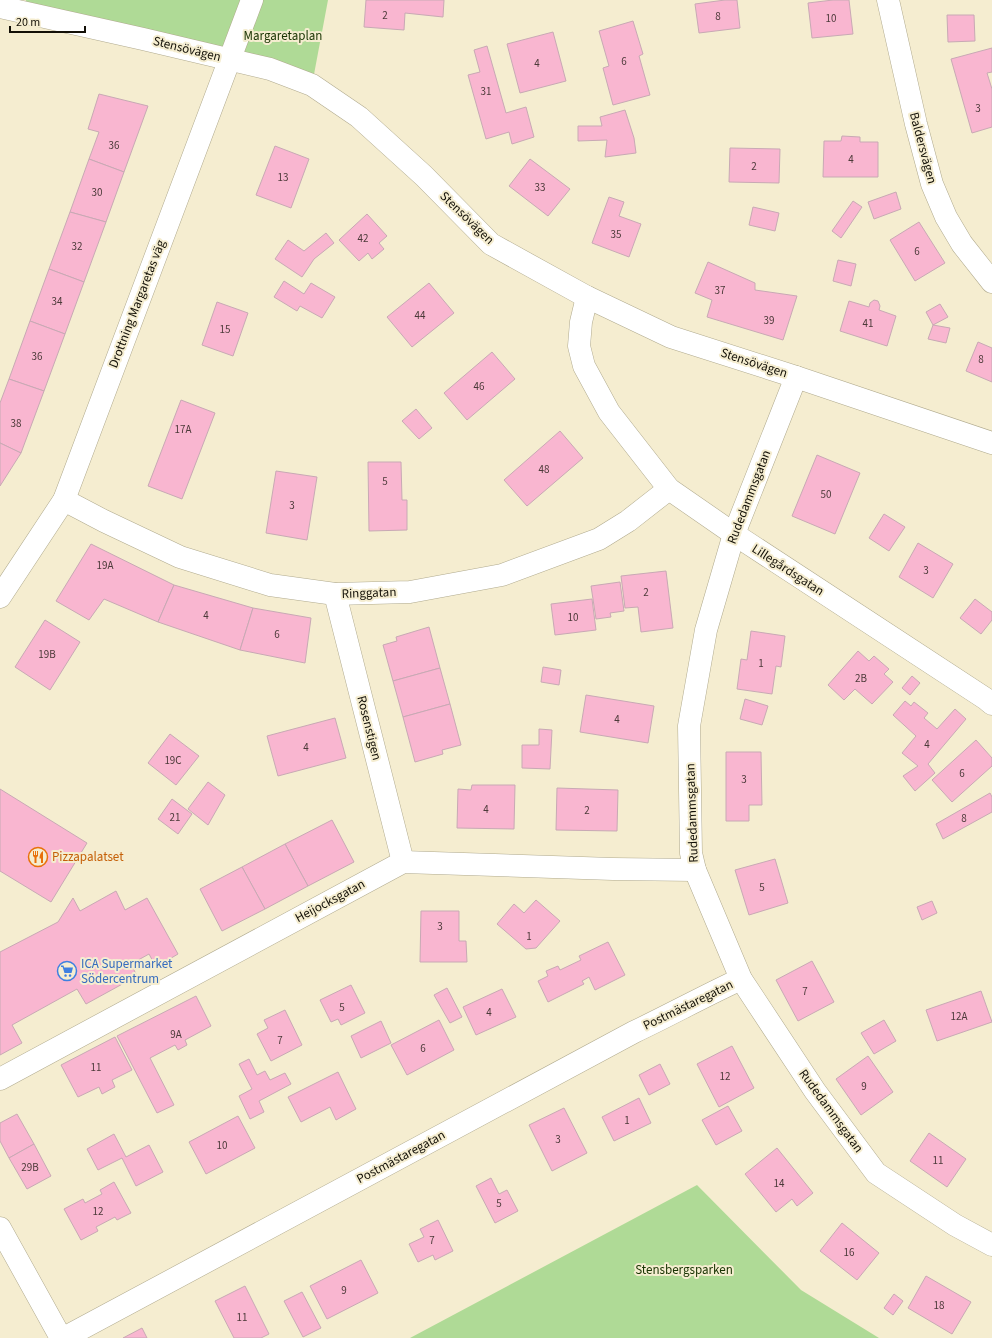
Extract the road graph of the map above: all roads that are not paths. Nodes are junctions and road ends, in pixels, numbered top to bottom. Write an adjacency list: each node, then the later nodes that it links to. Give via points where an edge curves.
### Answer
1 (252, 0): 4 (street, Drottning Margaretas väg)
2 (888, 0): 5 (street, Baldersvägen, via 932,184 946,217 962,244)
3 (0, 6): 4 (street, Stensövägen)
4 (229, 59): 6 (street, Stensövägen, via 312,85 359,117 424,176 491,244); 10 (street, Drottning Margaretas väg)
5 (992, 282)
6 (587, 297): 7 (street, Stensövägen, via 671,337); 9 (street, Lillegårdsgatan, via 579,346 584,366 609,412)
7 (796, 377): 8 (street, Stensövägen); 11 (street, Rudedammsgatan)
8 (992, 443)
9 (669, 489): 11 (street, Lillegårdsgatan); 12 (street, Ringgatan, via 628,521 599,539 502,575 410,592)
10 (64, 500): 12 (street, Ringgatan, via 180,557 270,585); 13 (street, Drottning Margaretas väg)
11 (734, 534): 14 (street, Lillegårdsgatan); 16 (street, Rudedammsgatan, via 706,630 689,726 691,853)
12 (335, 594): 15 (street, Rosenstigen)
13 (0, 598)
14 (992, 704)
15 (403, 862): 16 (street, via 658,871); 18 (street, Heijocksgatan)
16 (695, 870): 17 (street, Rudedammsgatan)
17 (740, 979): 20 (street, Rudedammsgatan, via 815,1091 876,1173 955,1225); 22 (street, Postmästaregatan, via 634,1032)
18 (0, 1079)
19 (0, 1228): 21 (street)
20 (992, 1245)
21 (61, 1338)
22 (64, 1338)

